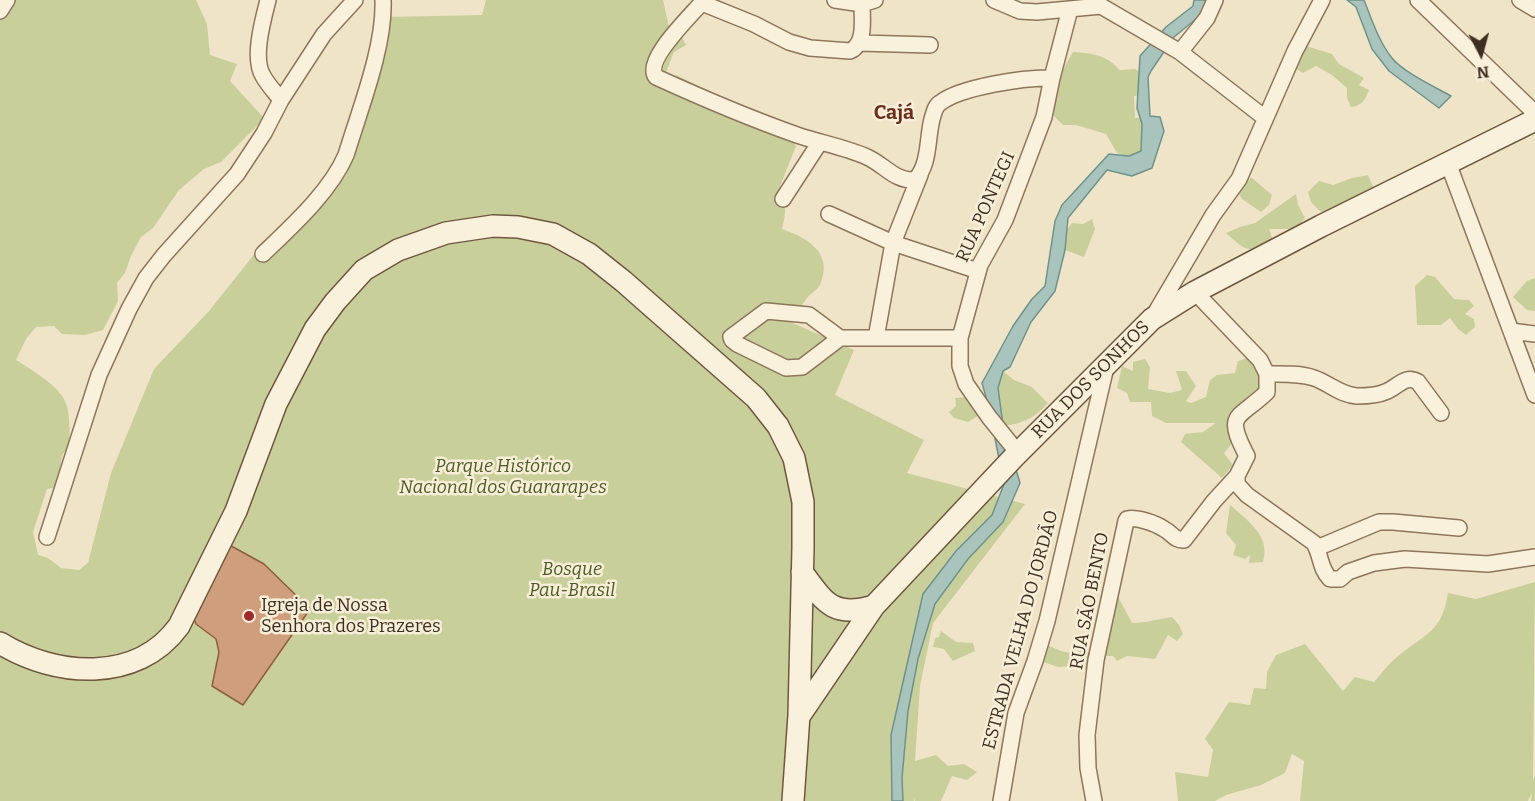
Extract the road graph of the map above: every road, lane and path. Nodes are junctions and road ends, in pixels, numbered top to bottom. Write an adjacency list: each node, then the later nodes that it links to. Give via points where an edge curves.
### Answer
1 (7, 0): 17 (street)
2 (268, 0): 22 (street, via 259,64 262,75)
3 (355, 0): 22 (street, via 324,34)
4 (382, 0): 32 (street, via 378,45 339,172)
5 (835, 0): 12 (street)
6 (994, 0): 14 (street, via 1020,11)
7 (1215, 0): 20 (street, via 1207,18)
8 (1322, 0): 24 (street)
9 (1418, 0): 23 (street)
10 (1520, 0): 16 (street)
11 (703, 1): 18 (street, via 810,48 850,51); 26 (street, via 664,46 653,67 656,77)
12 (869, 2): 18 (street)
13 (1101, 3): 15 (street); 20 (street)
14 (1032, 6): 15 (street)
15 (1070, 9): 21 (street, RUA PONTEGI)
16 (1535, 9)
17 (0, 11)
18 (860, 43): 19 (street)
19 (930, 45)
20 (1176, 50): 24 (street)
21 (1052, 78): 28 (street, via 1004,83 941,102 936,106); 33 (street, RUA PONTEGI, via 1044,117 1013,200)
22 (281, 100): 48 (street, via 237,174 164,255 129,309 99,375)
23 (1535, 113)
24 (1265, 118): 35 (street, via 1239,179)
25 (1535, 120): 27 (main road, RUA DOS SONHOS)
26 (820, 142): 28 (street, via 866,156 898,178 915,180); 29 (street)
27 (1448, 163): 34 (main road, RUA DOS SONHOS); 36 (street)
28 (920, 175): 31 (street)
29 (783, 199)
30 (829, 214): 31 (street)
31 (892, 243): 33 (street); 39 (street)
32 (263, 254)
33 (978, 271): 40 (street, RUA PONTEGI)
34 (1196, 292): 35 (main road, RUA DOS SONHOS); 42 (street, via 1260,360)
35 (1152, 319): 41 (main road, RUA DOS SONHOS)
36 (1511, 331): 37 (street); 43 (street)
37 (1535, 334)
38 (840, 338): 38 (street, via 809,315 766,311 731,337 737,344 786,368 802,368); 39 (street)
39 (876, 338): 40 (street)
40 (960, 338): 45 (street, RUA PONTEGI, via 960,366 966,384)
41 (1106, 364): 45 (main road, RUA DOS SONHOS); 56 (street, ESTRADA VELHA DO JORDÃO, via 1047,621 1016,713)
42 (1267, 374): 44 (street, via 1311,377 1340,392 1358,396 1382,394 1411,379 1418,382); 46 (street, via 1268,392 1242,411 1235,422 1247,456)
43 (1535, 395)
44 (1441, 413)
45 (1015, 451): 52 (main road, RUA DOS SONHOS)
46 (1237, 476): 49 (street, via 1237,484 1244,493); 57 (street, RUA SÃO BENTO, via 1185,540 1176,539 1158,525 1127,519 1096,660 1087,735)
47 (1459, 528): 49 (street, via 1379,522)
48 (47, 537)
49 (1317, 548): 50 (street, via 1322,569 1333,580 1374,563 1405,559 1477,564)
50 (1535, 557)
51 (802, 572): 52 (main road, via 821,598 836,608 851,611); 53 (main road, via 803,502 796,464 778,426 756,398 589,254 540,230 472,228 415,243 377,262 364,270 328,311 276,404 236,511 179,626 166,642 134,661 91,670 43,663); 54 (main road)
52 (874, 606): 54 (main road, RUA DOS SONHOS)
53 (0, 643)
54 (800, 716): 55 (main road)
55 (792, 801)
56 (1001, 801)
57 (1094, 801)

